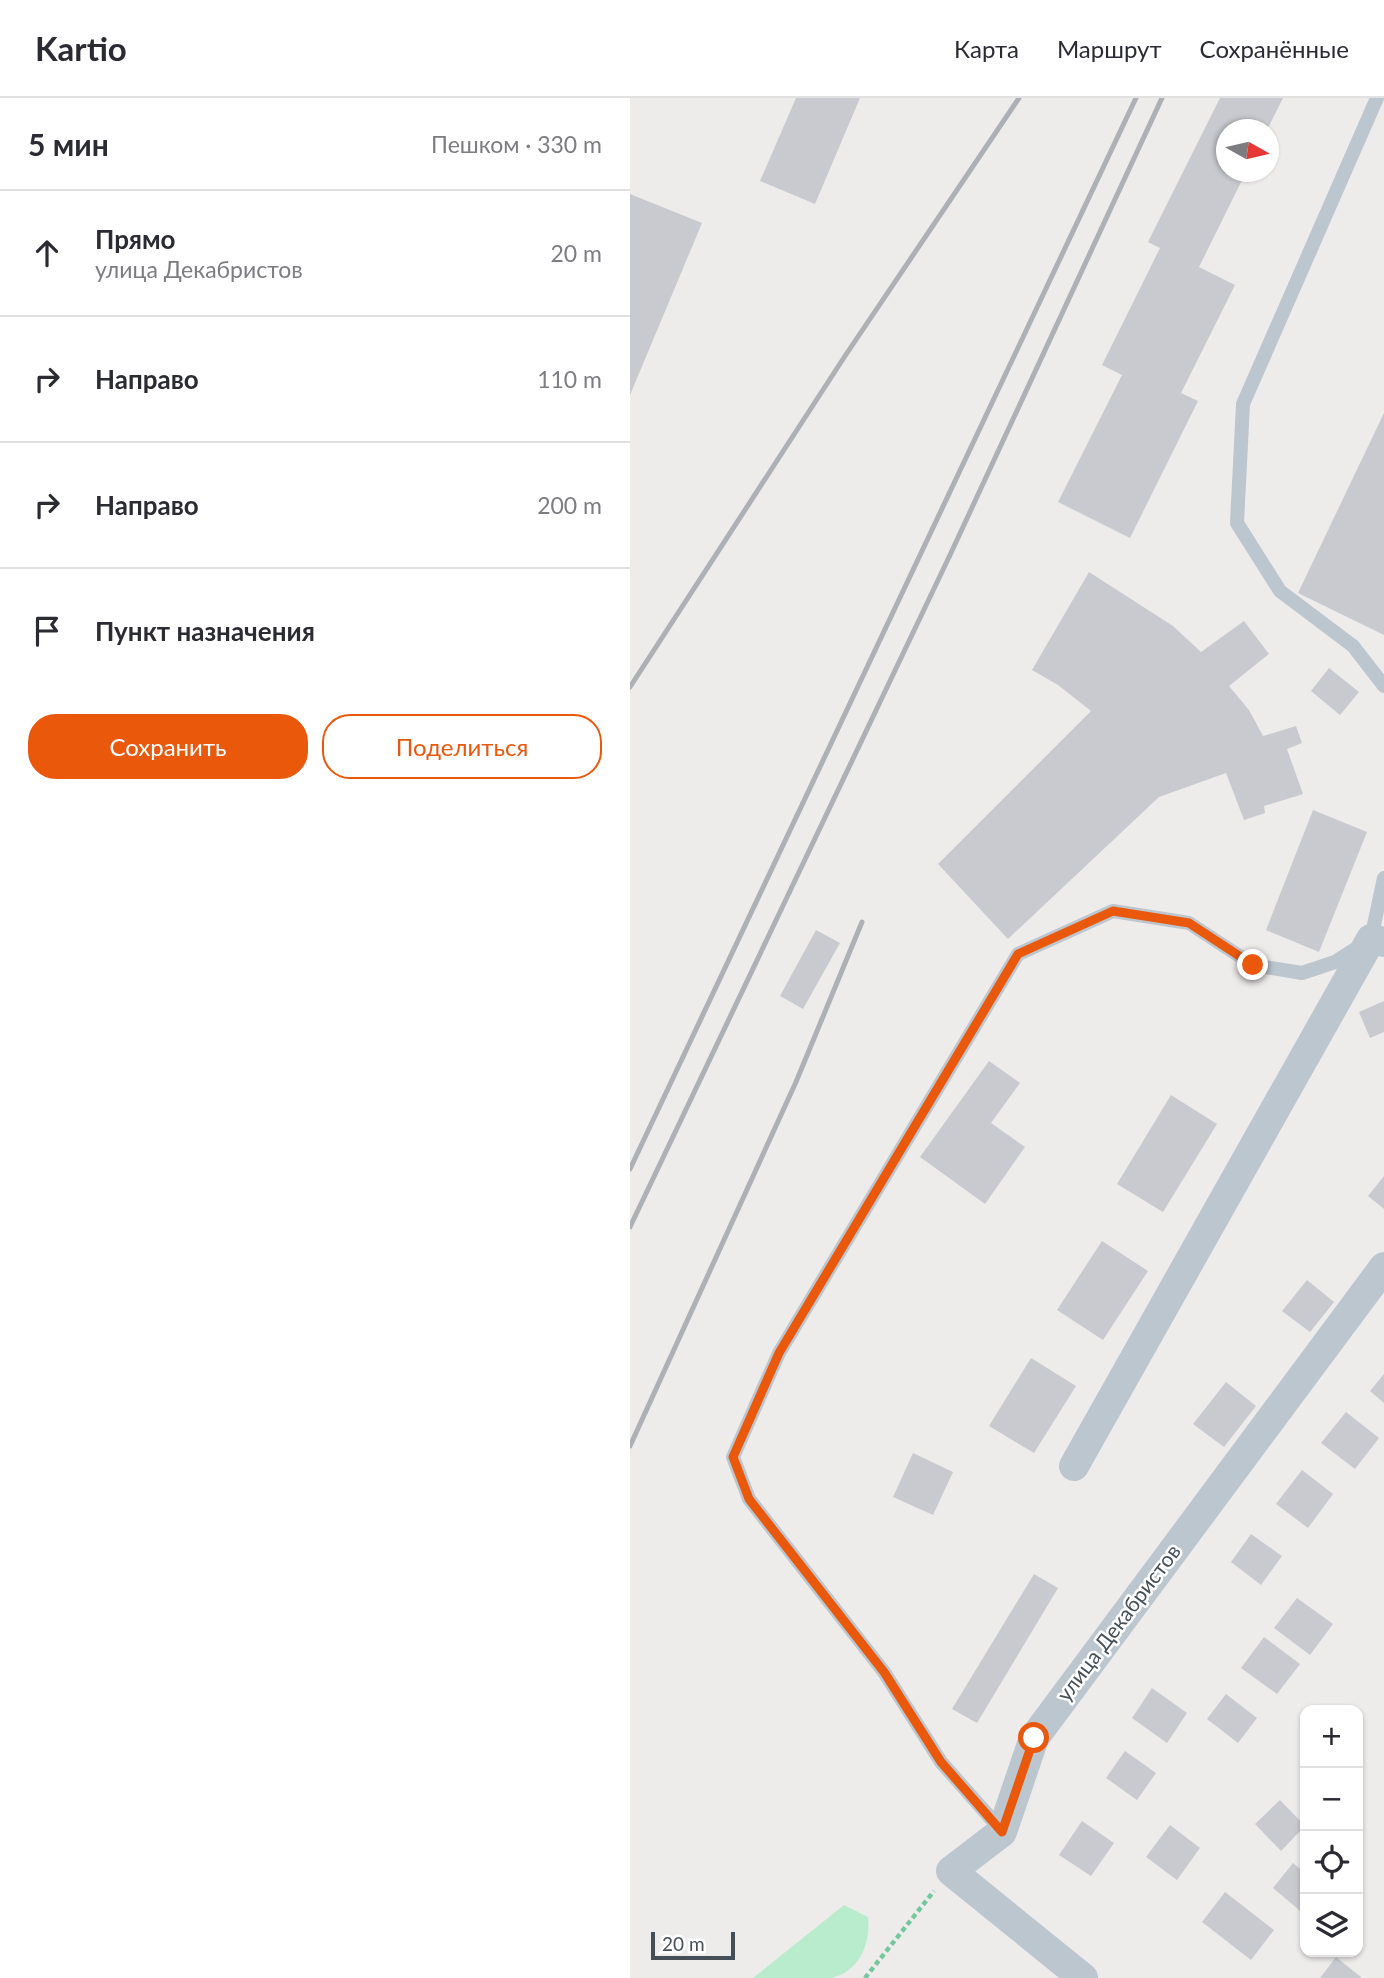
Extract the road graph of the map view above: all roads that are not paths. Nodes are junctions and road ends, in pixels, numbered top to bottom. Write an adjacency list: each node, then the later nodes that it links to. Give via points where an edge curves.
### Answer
1 (1377, 98): 2 (lane, via 1243,404 1237,523 1280,591 1353,646)
2 (1384, 686)
3 (1384, 878): 4 (lane)
4 (1377, 940): 6 (street); 7 (lane, via 1302,974 1253,965 1189,923 1113,911 1018,954 779,1353 733,1457 749,1499 884,1672 941,1762)
5 (1384, 1267): 7 (street, улица Декабристов, via 1034,1738)
6 (1074, 1466)
7 (1002, 1832): 8 (street, via 951,1871)
8 (1083, 1978)

